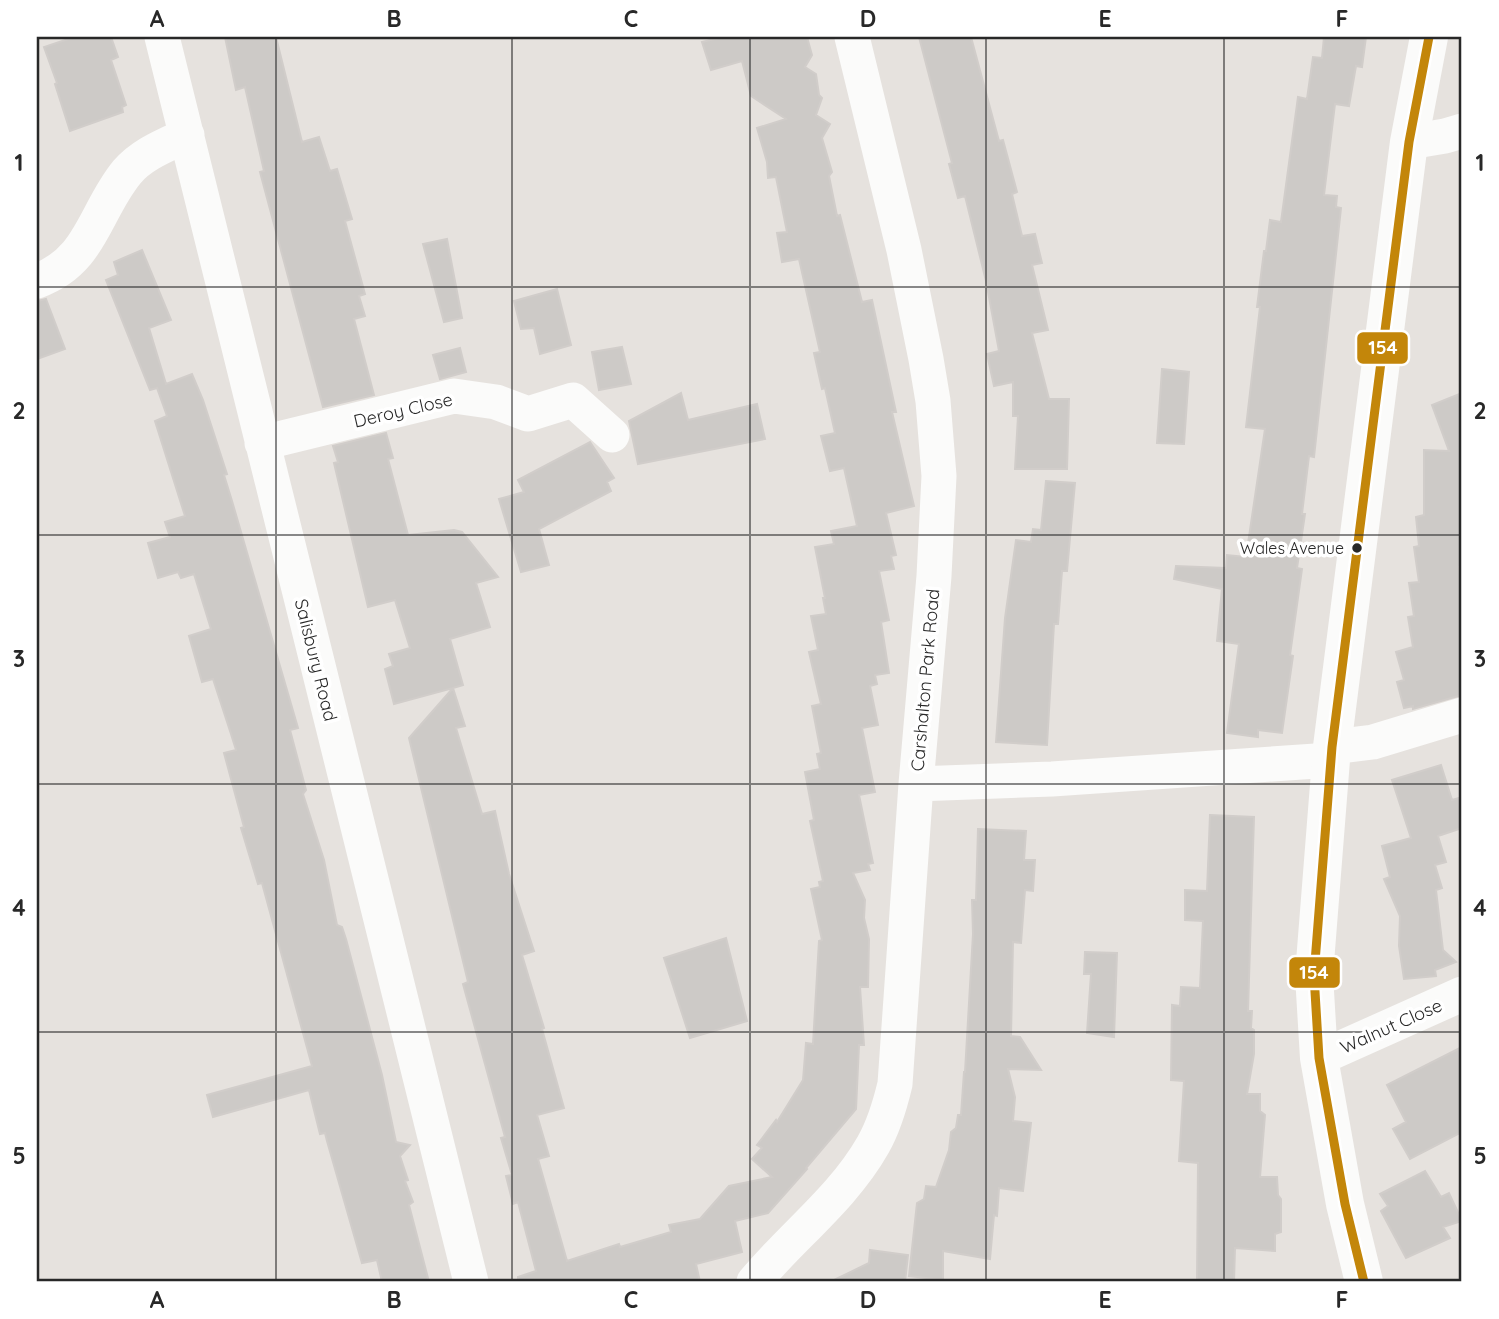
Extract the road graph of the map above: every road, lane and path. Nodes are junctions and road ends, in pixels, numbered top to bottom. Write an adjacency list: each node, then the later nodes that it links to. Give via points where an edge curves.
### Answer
1 (162, 37): 5 (street, Salisbury Road)
2 (852, 37): 12 (street, Carshalton Park Road, via 904,250 933,401 938,513)
3 (1429, 37): 6 (main road)
4 (1462, 131): 6 (street)
5 (187, 135): 7 (street, via 145,156 127,172 76,257 56,275); 9 (street, Salisbury Road)
6 (1409, 142): 11 (main road)
7 (37, 281)
8 (612, 435): 9 (street, Deroy Close, via 573,400 528,414 496,402 454,396)
9 (262, 443): 15 (street, Salisbury Road)
10 (1462, 715): 11 (street)
11 (1332, 753): 12 (street, via 1052,779); 14 (main road, via 1314,975)
12 (916, 784): 16 (street, Carshalton Park Road, via 895,1084 889,1110 860,1166)
13 (1462, 994): 14 (street, Walnut Close)
14 (1319, 1058): 17 (main road)
15 (471, 1282)
16 (754, 1282)
17 (1364, 1282)

